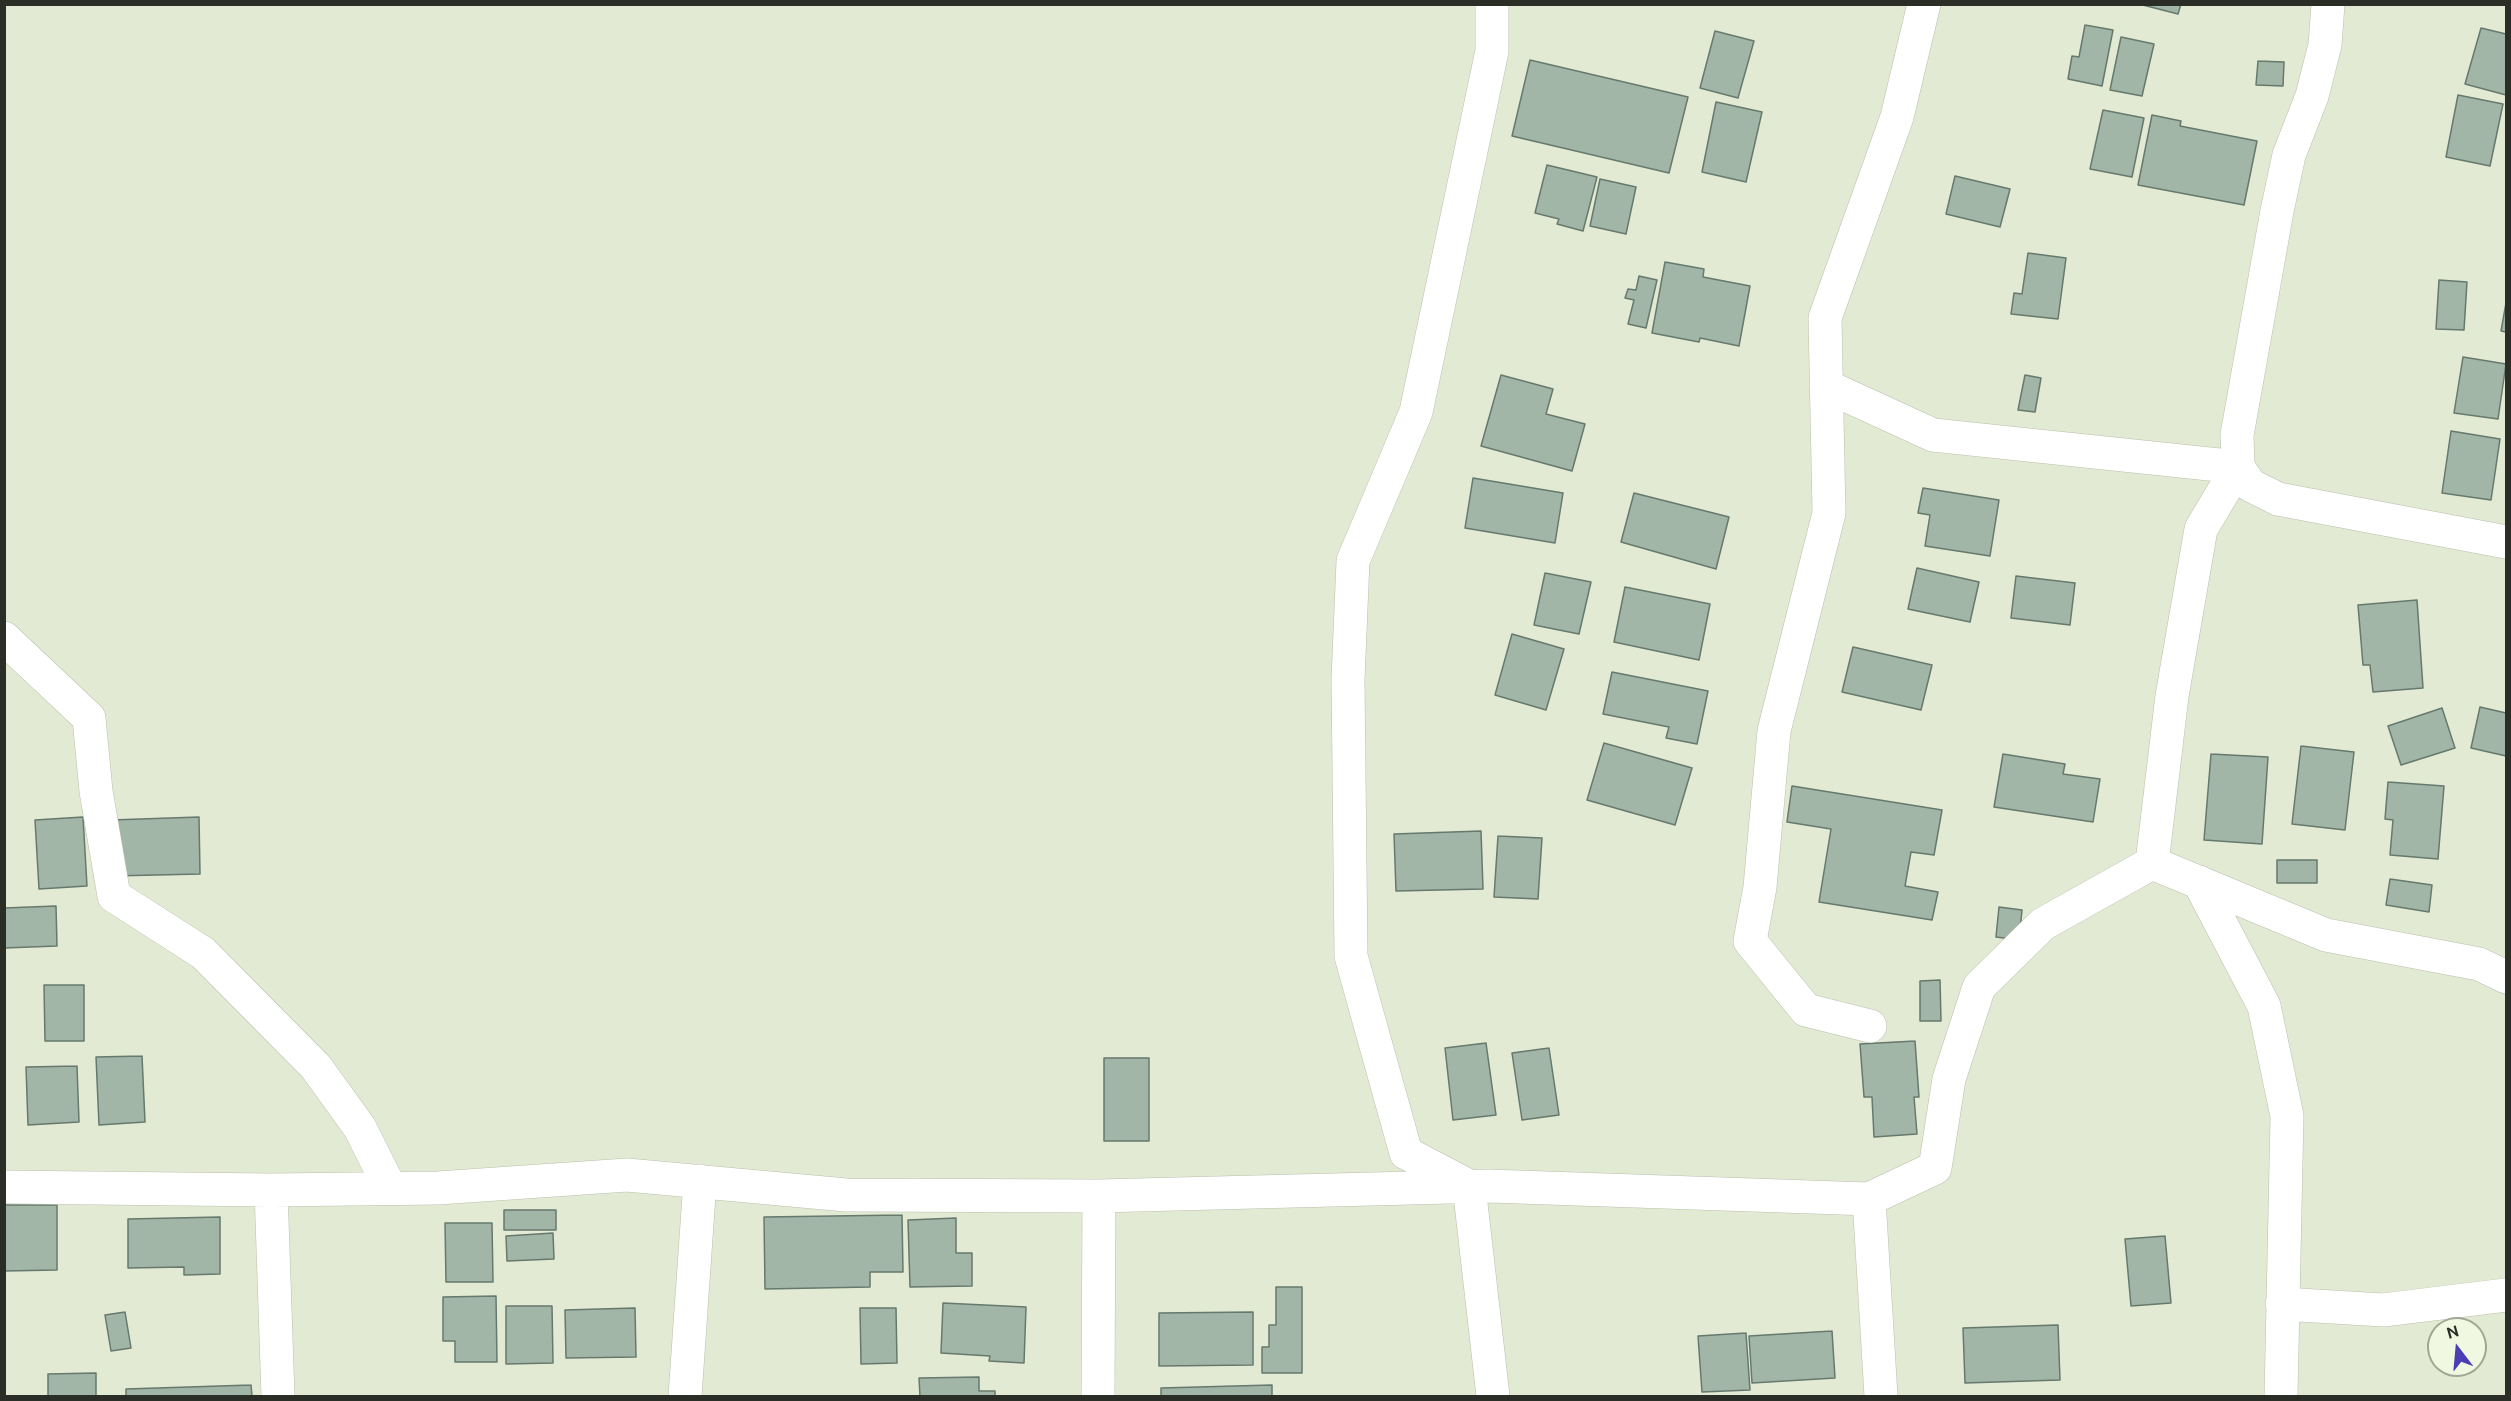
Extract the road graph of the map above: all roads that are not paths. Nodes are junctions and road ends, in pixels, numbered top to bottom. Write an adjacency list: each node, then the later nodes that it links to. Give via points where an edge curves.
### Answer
1 (1492, 4): 13 (street, via 1492,51 1416,412 1353,561 1348,679 1351,956 1406,1153)
2 (1924, 4): 4 (street, via 1897,117 1825,318)
3 (2328, 4): 5 (street, via 2325,45 2312,96 2289,155 2277,211 2237,435)
4 (1826, 386): 5 (street, via 1933,435); 11 (street, via 1829,513 1774,731 1760,887 1750,941 1806,1010)
5 (2238, 467): 6 (street, via 2250,485 2278,499); 8 (street, via 2200,529 2172,696)
6 (2506, 542)
7 (4, 638): 15 (street, via 89,718 96,790 114,896 203,953 316,1067 360,1128)
8 (2152, 863): 9 (street); 18 (street, via 2043,924 1979,987 1949,1078 1935,1168)
9 (2199, 882): 10 (street, via 2326,935 2479,964); 20 (street, via 2264,1006 2287,1116)
10 (2506, 977)
11 (1870, 1026)
12 (700, 1181): 15 (street, via 627,1175); 17 (street, via 846,1195); 22 (street)
13 (1469, 1186): 17 (street); 18 (street); 24 (street)
14 (4, 1187): 16 (street)
15 (390, 1188): 16 (street)
16 (271, 1190): 21 (street)
17 (1100, 1196): 23 (street)
18 (1869, 1199): 25 (street)
19 (2506, 1294): 20 (street, via 2383,1310)
20 (2282, 1304): 26 (street)
21 (278, 1396)
22 (684, 1396)
23 (1098, 1396)
24 (1493, 1396)
25 (1881, 1396)
26 (2281, 1396)

